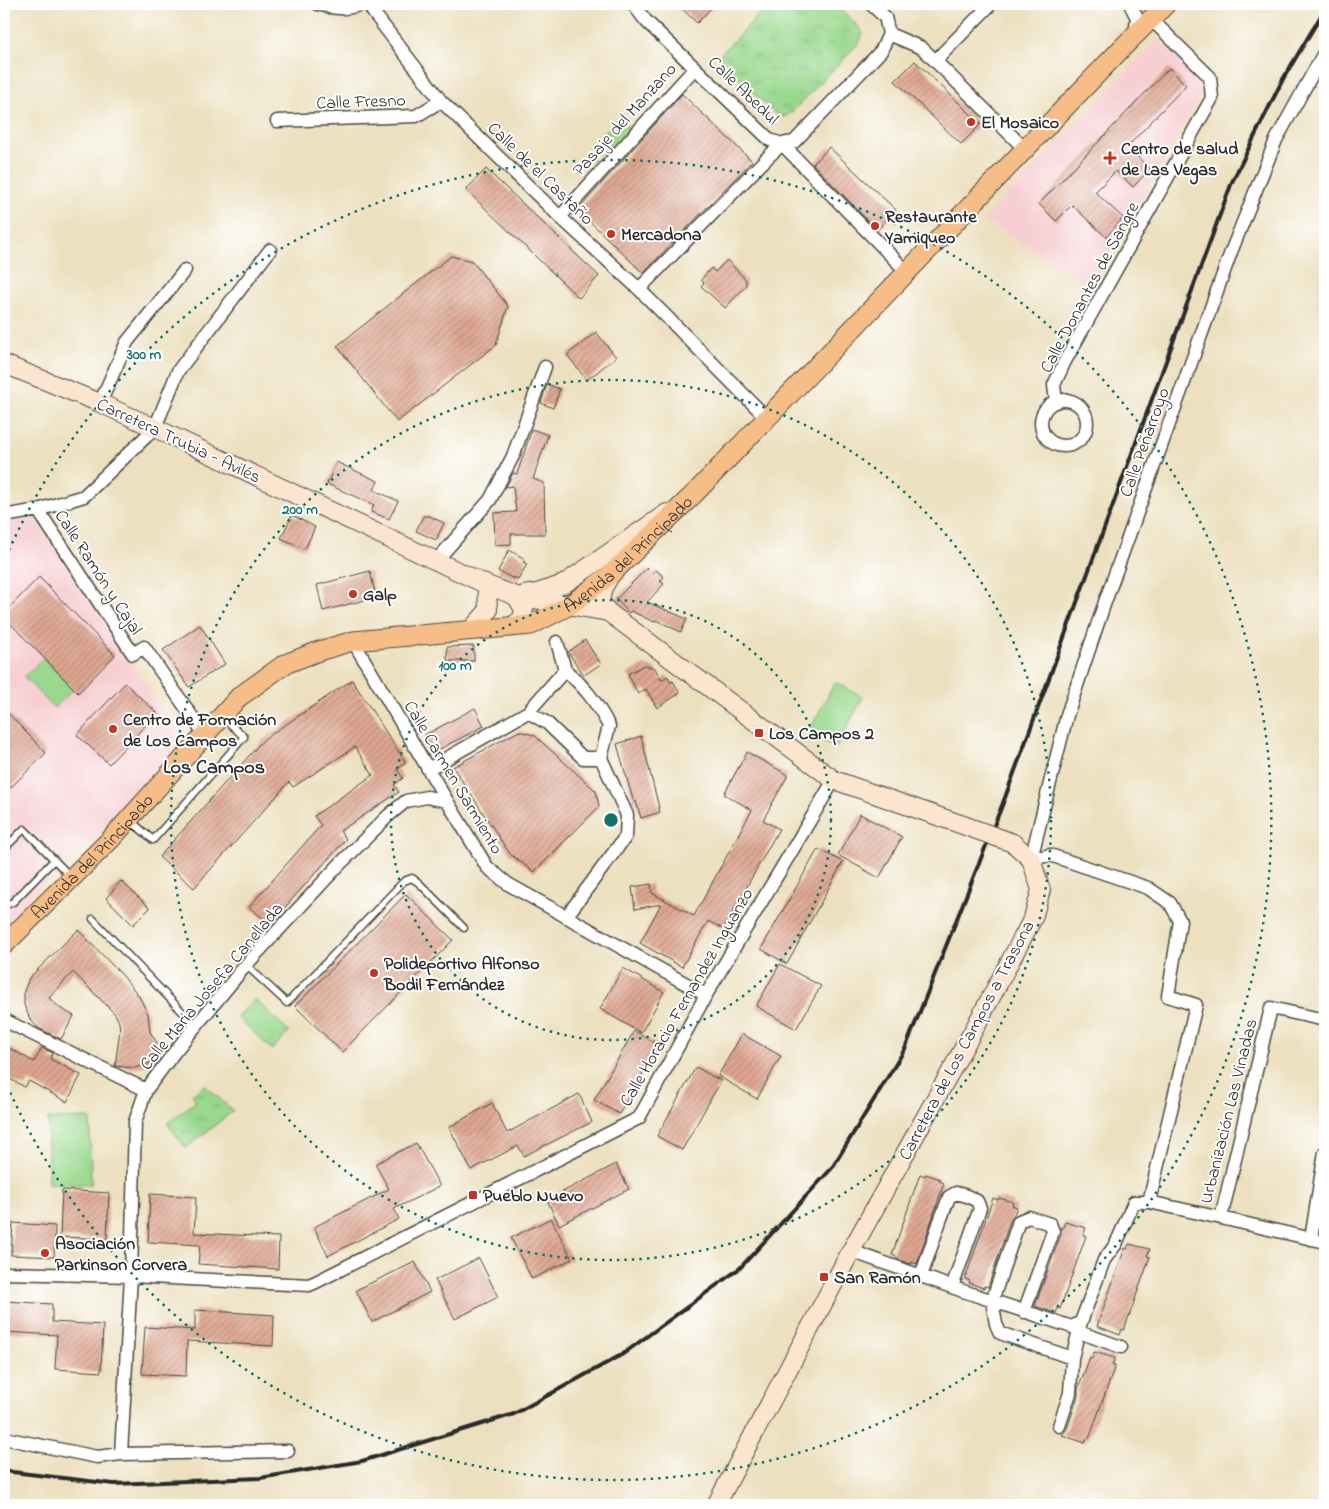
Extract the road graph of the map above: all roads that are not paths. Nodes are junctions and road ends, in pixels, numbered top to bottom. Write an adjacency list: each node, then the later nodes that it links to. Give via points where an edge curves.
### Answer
1 (318, 4): 2 (street, via 332,8 351,8)
2 (362, 4)
3 (369, 4): 15 (street, Calle de el Castaño)
4 (633, 4): 14 (street, Calle Abedul)
5 (871, 4): 10 (street, via 885,17)
6 (991, 4): 13 (street)
7 (1130, 4): 11 (street, via 1136,18)
8 (1166, 4): 9 (main road, Avenida del Principado)
9 (1151, 18): 11 (main road, Avenida del Principado); 26 (street, Calle Donantes de Sangre, via 1210,78 1212,98 1065,361 1054,385)
10 (890, 34): 13 (street, via 922,48); 17 (street, Calle Abedul, via 881,51 794,142)
11 (1135, 35): 18 (main road, Avenida del Principado)
12 (1325, 51): 53 (street, Calle Peñarroyo, via 1276,140 1224,270 1067,715)
13 (936, 60): 18 (street)
14 (695, 68): 17 (street, Calle Abedul, via 770,140); 19 (street, Pasaje del Manzano)
15 (441, 101): 16 (street, Calle Fresno, via 416,116); 19 (street, Calle de el Castaño)
16 (277, 121)
17 (782, 144): 22 (street); 23 (street)
18 (1025, 149): 22 (main road, Avenida del Principado)
19 (560, 217): 23 (street, Calle de el Castaño)
20 (270, 250): 29 (street, via 178,371)
21 (185, 270): 27 (street, via 127,342)
22 (907, 272): 28 (main road, Avenida del Principado)
23 (639, 289): 28 (street, Calle de el Castaño)
24 (4, 364): 27 (street, Carretera Trubia - Avilés)
25 (545, 367): 33 (street, via 512,456 490,500)
26 (1056, 402)
27 (100, 403): 29 (street, Carretera Trubia - Avilés)
28 (767, 418): 30 (main road, Avenida del Principado)
29 (155, 428): 31 (street, via 84,496); 33 (street, Carretera Trubia - Avilés)
30 (695, 493): 34 (main road, Avenida del Principado); 36 (street, via 564,584)
31 (38, 510): 32 (street); 46 (street, Calle Ramón y Cajal, via 133,654 144,647)
32 (4, 516)
33 (436, 561): 35 (street, Carretera Trubia - Avilés)
34 (611, 574): 37 (main road, Avenida del Principado); 38 (street, via 600,600)
35 (487, 585): 36 (street, Carretera Trubia - Avilés); 40 (street, via 488,611)
36 (516, 596): 37 (street, Carretera Trubia - Avilés); 39 (street, via 524,609 522,619)
37 (570, 605): 38 (street, Carretera Trubia - Avilés); 39 (main road, Avenida del Principado, via 530,625)
38 (608, 612): 49 (street)
39 (511, 628): 40 (main road, Avenida del Principado)
40 (470, 631): 41 (main road, Avenida del Principado)
41 (353, 641): 45 (main road, Avenida del Principado, via 285,664 239,697); 48 (street, Calle Carmen Sarmiento)
42 (557, 642): 43 (street)
43 (565, 670): 44 (street); 47 (street, via 596,703 609,726)
44 (528, 712): 47 (street, via 547,723 584,758); 48 (street)
45 (221, 715): 46 (main road, Avenida del Principado); 51 (lane, via 244,737 160,833 153,840)
46 (204, 734): 51 (main road, Avenida del Principado)
47 (602, 758): 57 (street, via 627,816 626,836)
48 (428, 769): 50 (street, Calle Carmen Sarmiento)
49 (834, 780): 53 (street, bridge, via 1013,843); 62 (street, Calle Horacio Fernandez Inguanzo)
50 (447, 801): 57 (street, Calle Carmen Sarmiento, via 487,867 508,884); 61 (street, Calle Maria Josefa Canellada, via 427,797 406,801 338,866)
51 (129, 819): 55 (main road, Avenida del Principado)
52 (4, 849): 54 (lane, via 24,829)
53 (1031, 859): 68 (street, via 1050,855 1148,888 1170,903 1180,921 1168,996 1196,1005); 72 (street, Carretera de Los Campos a Trasona, via 1041,890 1033,918)
54 (54, 860): 55 (lane); 56 (lane, via 13,902)
55 (72, 878): 60 (main road, Avenida del Principado)
56 (4, 906)
57 (566, 917): 62 (street, Calle Carmen Sarmiento)
58 (93, 919): 65 (lane)
59 (464, 928): 61 (lane, via 412,878 404,881 287,1002)
60 (4, 945)
61 (246, 965): 65 (street, Calle Maria Josefa Canellada)
62 (706, 995): 74 (street, Calle Horacio Fernandez Inguanzo, via 639,1118 316,1282 309,1285)
63 (1325, 1020): 69 (street, Urbanización Las Vinadas, via 1271,1008)
64 (5, 1021): 66 (street)
65 (196, 1026): 66 (street, Calle Maria Josefa Canellada)
66 (146, 1090): 74 (street, Calle Maria Josefa Canellada, via 135,1122)
67 (1325, 1152): 70 (street)
68 (1149, 1202): 69 (street, Urbanización Las Vinadas); 79 (street, Urbanización Las Vinadas, via 1134,1202 1116,1244 1104,1260)
69 (1221, 1218): 70 (street, Urbanización Las Vinadas)
70 (1311, 1239): 71 (street, Urbanización Las Vinadas)
71 (1325, 1242)
72 (851, 1251): 75 (street); 86 (street, Carretera de Los Campos a Trasona)
73 (4, 1274): 74 (street, Calle Horacio Fernandez Inguanzo)
74 (131, 1276): 85 (street, Calle Maria Josefa Canellada)
75 (922, 1276): 76 (street); 76 (street, via 949,1197 956,1193 967,1196 980,1208)
76 (952, 1287): 77 (street)
77 (992, 1301): 78 (street); 78 (street, via 1020,1221 1029,1217 1050,1224 1053,1232); 81 (street, via 1000,1333)
78 (1024, 1312): 79 (street)
79 (1080, 1327): 80 (street); 81 (street)
80 (1121, 1347)
81 (1072, 1358): 82 (street, via 1070,1394)
82 (1059, 1426)
83 (4, 1438): 85 (street, via 96,1457)
84 (288, 1451): 85 (street)
85 (121, 1454)
86 (716, 1505)

